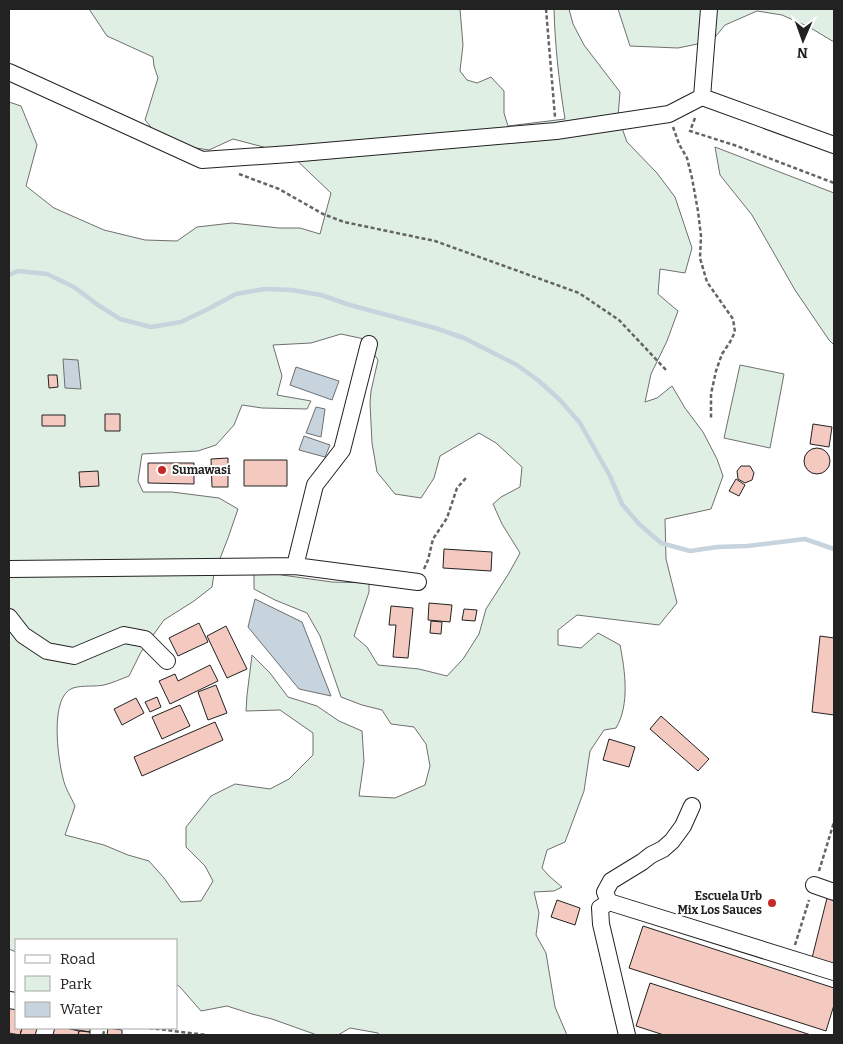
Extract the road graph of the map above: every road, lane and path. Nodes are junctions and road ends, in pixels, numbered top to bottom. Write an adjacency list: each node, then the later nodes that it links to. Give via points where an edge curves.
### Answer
1 (546, 9): 6 (path)
2 (708, 9): 4 (street)
3 (9, 72): 6 (street, via 202,160)
4 (702, 97): 5 (street); 7 (street); 9 (path, via 690,131)
5 (669, 114): 6 (street); 12 (path, via 692,178 699,220 700,258 708,282 733,319 736,332 716,371 711,394)
6 (556, 131)
7 (834, 145)
8 (237, 173): 11 (path, via 280,189 323,214 344,222 435,241 579,294 620,320)
9 (834, 183)
10 (369, 344): 14 (street, via 342,450 315,485)
11 (667, 371)
12 (711, 418)
13 (466, 478): 16 (path, via 457,488 446,518 433,539)
14 (295, 566): 15 (street); 16 (street)
15 (9, 569)
16 (418, 582)
17 (9, 617): 18 (street, via 23,635 47,651 74,656 124,635 145,639)
18 (167, 661)
19 (692, 806): 22 (street, via 672,841 611,881 606,892)
20 (814, 885): 21 (street)
21 (834, 892)
22 (609, 902): 23 (street); 26 (street, via 600,908 601,924)
23 (834, 972)
24 (157, 1029): 25 (path)
25 (206, 1035)
26 (627, 1035)

